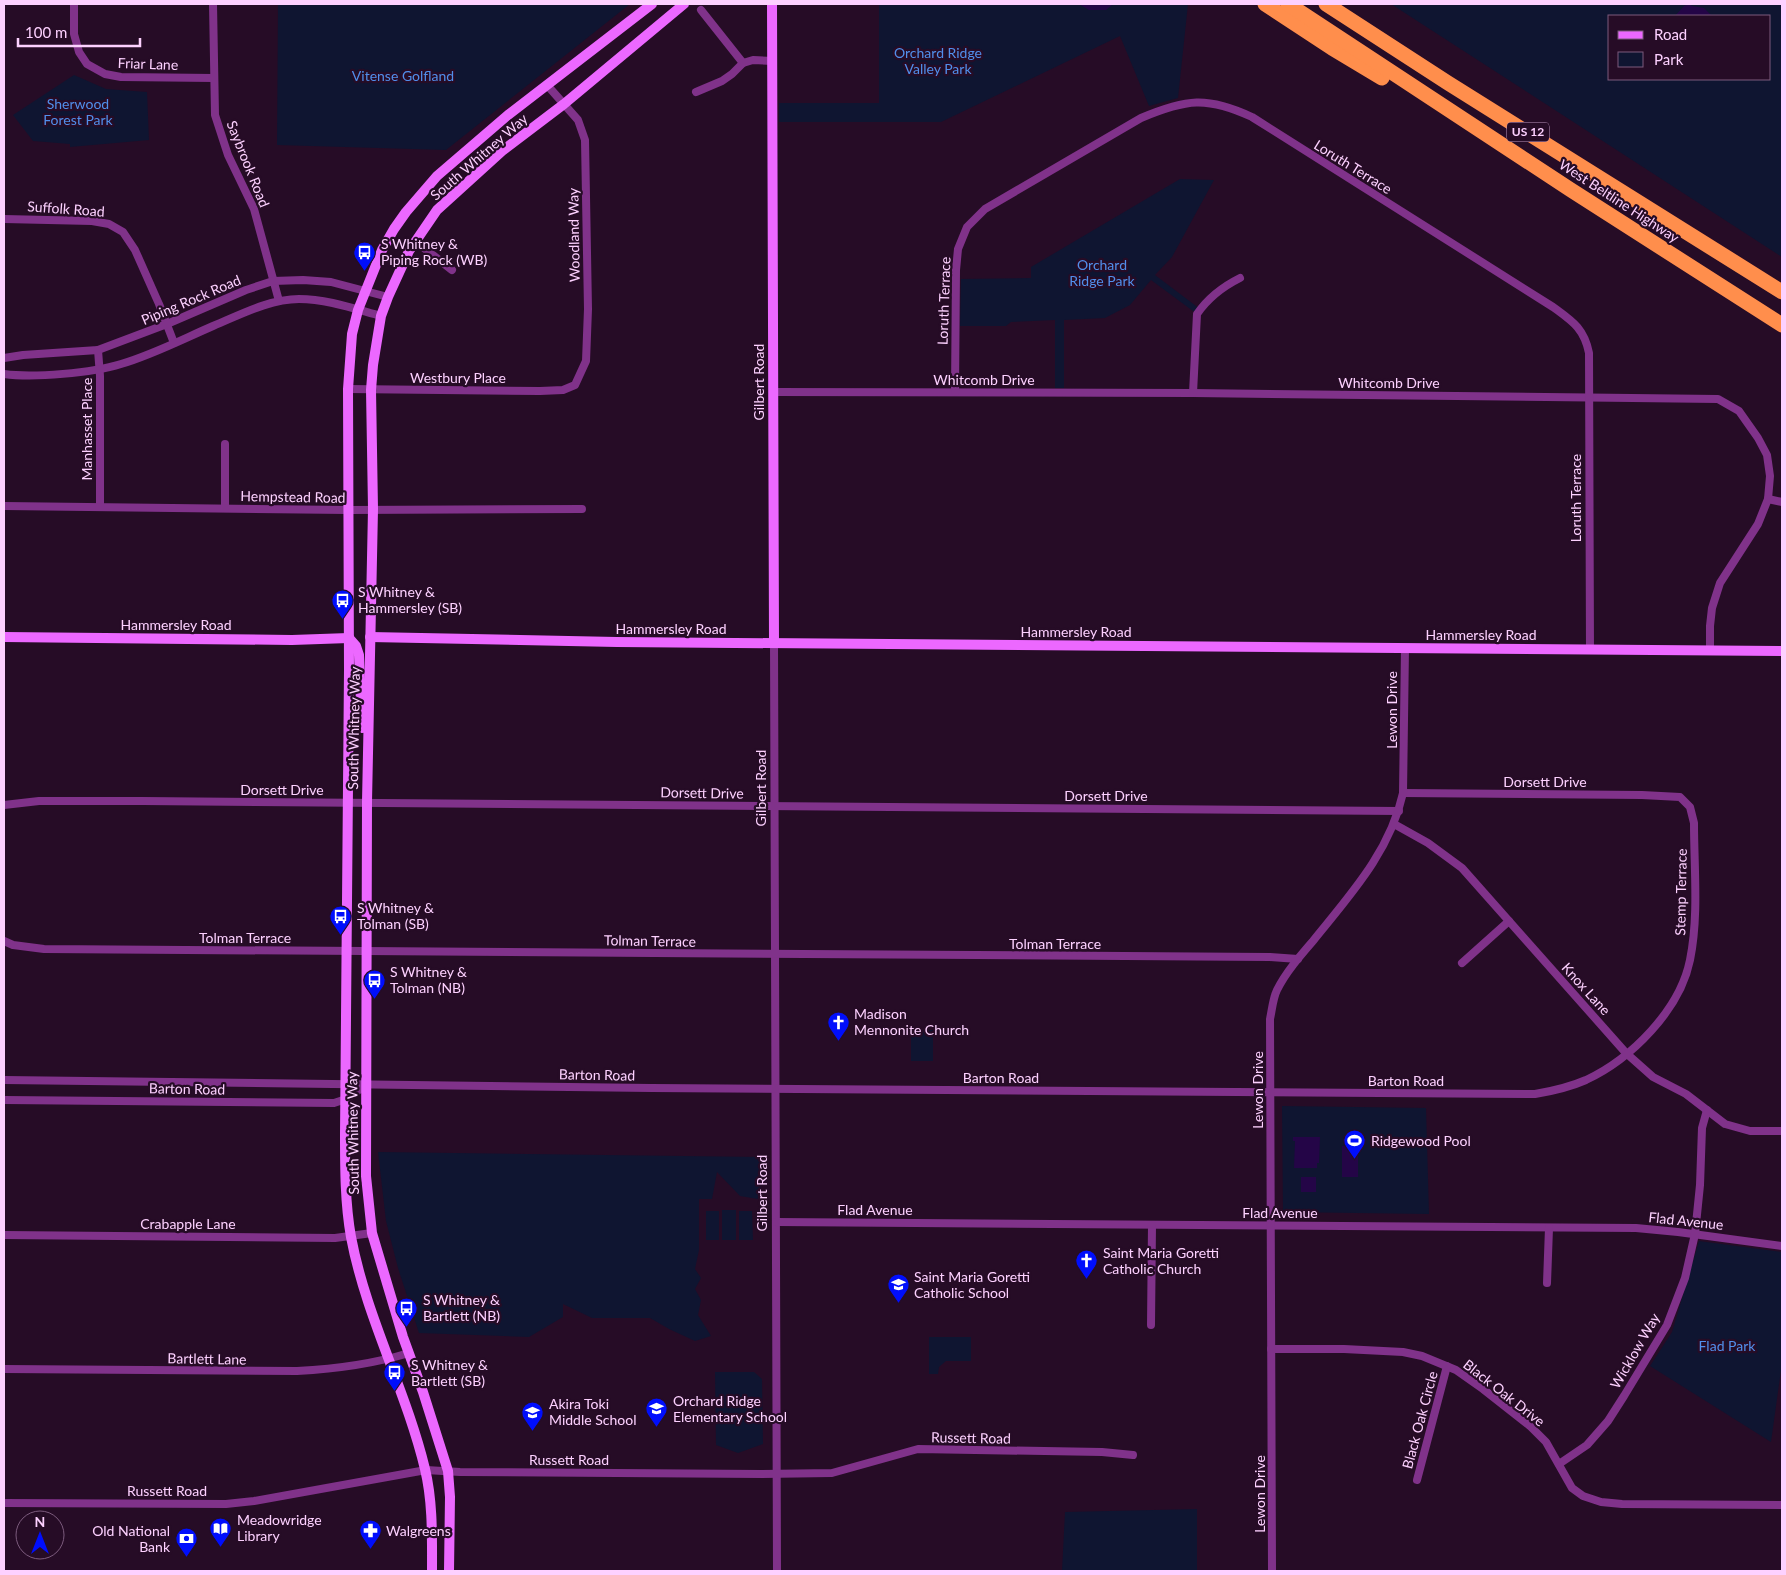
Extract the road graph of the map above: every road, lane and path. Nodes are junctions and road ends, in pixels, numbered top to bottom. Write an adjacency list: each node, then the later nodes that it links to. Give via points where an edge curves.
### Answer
1 (74, 4): 12 (street, Friar Lane, via 74,34 79,52 87,64 105,74)
2 (213, 4): 12 (street, Saybrook Road)
3 (652, 4): 13 (main road, South Whitney Way)
4 (684, 4): 15 (main road, South Whitney Way)
5 (772, 4): 10 (main road, Gilbert Road)
6 (1265, 4): 16 (highway, via 1332,48)
7 (1288, 4): 16 (highway, West Beltline Highway / US 12)
8 (1326, 4): 23 (highway, West Beltline Highway / US 12)
9 (701, 10): 11 (street)
10 (772, 61): 11 (street); 38 (main road, Gilbert Road)
11 (743, 63): 14 (street, via 722,81)
12 (213, 78): 21 (street, Saybrook Road, via 215,115 228,155 254,208)
13 (547, 86): 15 (street, Woodland Way); 22 (main road, South Whitney Way, via 437,176 394,229)
14 (696, 92)
15 (564, 104): 18 (main road, South Whitney Way, via 502,151 437,210); 35 (street, Woodland Way, via 578,120 585,140 588,309 586,361 575,385)
16 (1571, 190): 29 (highway, West Beltline Highway / US 12)
17 (4, 219): 28 (street, Suffolk Road, via 92,221 109,224 123,232 135,250)
18 (415, 242): 19 (street); 24 (main road, South Whitney Way)
19 (452, 270)
20 (1240, 278): 40 (street, via 1220,289 1197,314)
21 (273, 281): 22 (street, Piping Rock Road, via 331,282); 25 (street, Saybrook Road); 28 (street, Piping Rock Road)
22 (365, 290): 24 (street, Piping Rock Road); 26 (main road, South Whitney Way)
23 (1782, 292)
24 (388, 297): 27 (main road, South Whitney Way)
25 (279, 301): 26 (street, via 322,301); 30 (street)
26 (358, 310): 27 (street); 36 (main road, South Whitney Way, via 352,334)
27 (381, 316): 37 (main road, South Whitney Way)
28 (167, 324): 30 (street, Suffolk Road); 31 (street, Piping Rock Road)
29 (1782, 325)
30 (174, 343): 33 (street)
31 (98, 350): 32 (street, Piping Rock Road); 33 (street, Manhasset Place)
32 (4, 358)
33 (100, 369): 34 (street); 46 (street, Manhasset Place)
34 (4, 374)
35 (567, 388): 37 (street, Westbury Place, via 540,392)
36 (348, 389): 37 (street, Westbury Place); 50 (main road, South Whitney Way)
37 (371, 390): 48 (main road, South Whitney Way)
38 (774, 392): 39 (street, Whitcomb Drive); 54 (main road, Gilbert Road)
39 (955, 392): 40 (street, Whitcomb Drive); 41 (street, Loruth Terrace, via 956,270 958,249 967,227 985,209 1141,118 1167,107 1192,102 1216,104 1252,118 1576,324 1586,339 1589,353)
40 (1193, 394): 41 (street, Whitcomb Drive)
41 (1589, 397): 43 (street, Whitcomb Drive, via 1718,400 1739,411 1768,455); 56 (street, Loruth Terrace)
42 (225, 444): 47 (street)
43 (1768, 499): 44 (street); 57 (street, Whitcomb Drive, via 1758,524 1720,582 1712,608)
44 (1782, 502)
45 (4, 506): 46 (street, Hempstead Road)
46 (100, 508): 47 (street, Hempstead Road)
47 (225, 508): 50 (street, Hempstead Road)
48 (373, 509): 49 (street, Hempstead Road); 50 (street, Hempstead Road); 52 (main road, South Whitney Way)
49 (582, 509)
50 (348, 510): 53 (main road, South Whitney Way)
51 (4, 637): 53 (main road, Hammersley Road)
52 (370, 637): 54 (main road, Hammersley Road); 59 (main road, South Whitney Way)
53 (349, 638): 59 (main road, via 358,650 362,730); 61 (main road, South Whitney Way)
54 (774, 643): 55 (main road, Hammersley Road); 65 (street, Gilbert Road)
55 (1405, 648): 56 (main road, Hammersley Road); 60 (street, Lewon Drive)
56 (1590, 650): 57 (main road, Hammersley Road)
57 (1710, 650): 58 (main road, Hammersley Road)
58 (1782, 651)
59 (368, 754): 62 (main road, South Whitney Way)
60 (1403, 793): 63 (street, Dorsett Drive, via 1642,795 1680,797); 66 (street, Lewon Drive)
61 (347, 802): 62 (street, Dorsett Drive); 64 (street, Dorsett Drive, via 39,801); 70 (main road, South Whitney Way)
62 (367, 802): 65 (street, Dorsett Drive); 71 (main road, South Whitney Way)
63 (1685, 802): 75 (street, Stemp Terrace, via 1690,806 1694,823 1694,930 1690,962 1667,1011 1649,1034)
64 (4, 806)
65 (775, 806): 66 (street, Dorsett Drive); 72 (street, Gilbert Road)
66 (1399, 811): 67 (street, Lewon Drive)
67 (1394, 824): 68 (street, Knox Lane, via 1428,843 1462,868); 73 (street, Lewon Drive, via 1358,887)
68 (1510, 921): 74 (street); 75 (street, Knox Lane)
69 (4, 941): 70 (street, Tolman Terrace, via 44,949)
70 (347, 950): 71 (street, Tolman Terrace); 77 (main road, South Whitney Way)
71 (366, 951): 72 (street, Tolman Terrace); 78 (main road, South Whitney Way)
72 (775, 955): 73 (street, Tolman Terrace); 79 (street, Gilbert Road)
73 (1298, 959): 80 (street, Lewon Drive, via 1276,991 1270,1019)
74 (1462, 963)
75 (1626, 1053): 80 (street, Barton Road, via 1587,1080 1535,1094); 83 (street, Knox Lane, via 1653,1076)
76 (4, 1080): 77 (street, Barton Road)
77 (346, 1084): 78 (street, Barton Road); 81 (main road, South Whitney Way)
78 (366, 1085): 79 (street, Barton Road); 81 (street, Barton Road); 89 (main road, South Whitney Way, via 366,1176)
79 (776, 1089): 80 (street, Barton Road); 85 (street, Gilbert Road)
80 (1270, 1092): 87 (street, Lewon Drive)
81 (346, 1099): 82 (street, Barton Road, via 334,1103); 92 (main road, South Whitney Way, via 345,1166)
82 (4, 1100)
83 (1707, 1110): 84 (street, Knox Lane, via 1725,1124 1750,1131); 90 (street, Wicklow Way, via 1702,1128)
84 (1782, 1131)
85 (776, 1222): 86 (street, Flad Avenue); 105 (street, Gilbert Road)
86 (1152, 1225): 87 (street, Flad Avenue); 95 (street)
87 (1271, 1226): 88 (street, Flad Avenue); 96 (street, Lewon Drive)
88 (1549, 1228): 90 (street, Flad Avenue, via 1636,1228); 94 (street)
89 (372, 1233): 92 (street, Crabapple Lane); 97 (main road, South Whitney Way)
90 (1695, 1234): 93 (street, Flad Avenue); 102 (street, Wicklow Way, via 1685,1278 1667,1325 1608,1421 1587,1445)
91 (4, 1235): 92 (street, Crabapple Lane)
92 (351, 1236): 98 (main road, South Whitney Way, via 366,1294)
93 (1782, 1246)
94 (1547, 1283)
95 (1151, 1325)
96 (1271, 1349): 99 (street, Black Oak Drive, via 1403,1352); 112 (street, Lewon Drive)
97 (409, 1353): 98 (street, Bartlett Lane); 104 (main road, South Whitney Way)
98 (390, 1359): 100 (street, Bartlett Lane, via 297,1371); 103 (main road, South Whitney Way)
99 (1447, 1366): 102 (street, Black Oak Drive, via 1530,1426 1546,1442); 106 (street, Black Oak Circle)
100 (4, 1369)
101 (1133, 1455): 105 (street, Russett Road, via 918,1450 832,1473)
102 (1559, 1464): 108 (street, Black Oak Drive, via 1572,1488 1601,1502)
103 (426, 1470): 104 (street, Russett Road); 107 (street, Russett Road, via 226,1504); 109 (main road, South Whitney Way)
104 (448, 1471): 105 (street, Russett Road); 110 (main road, South Whitney Way)
105 (778, 1474): 111 (street, Gilbert Road)
106 (1417, 1480)
107 (4, 1503)
108 (1782, 1505)
109 (432, 1571)
110 (450, 1571)
111 (777, 1571)
112 (1272, 1571)

